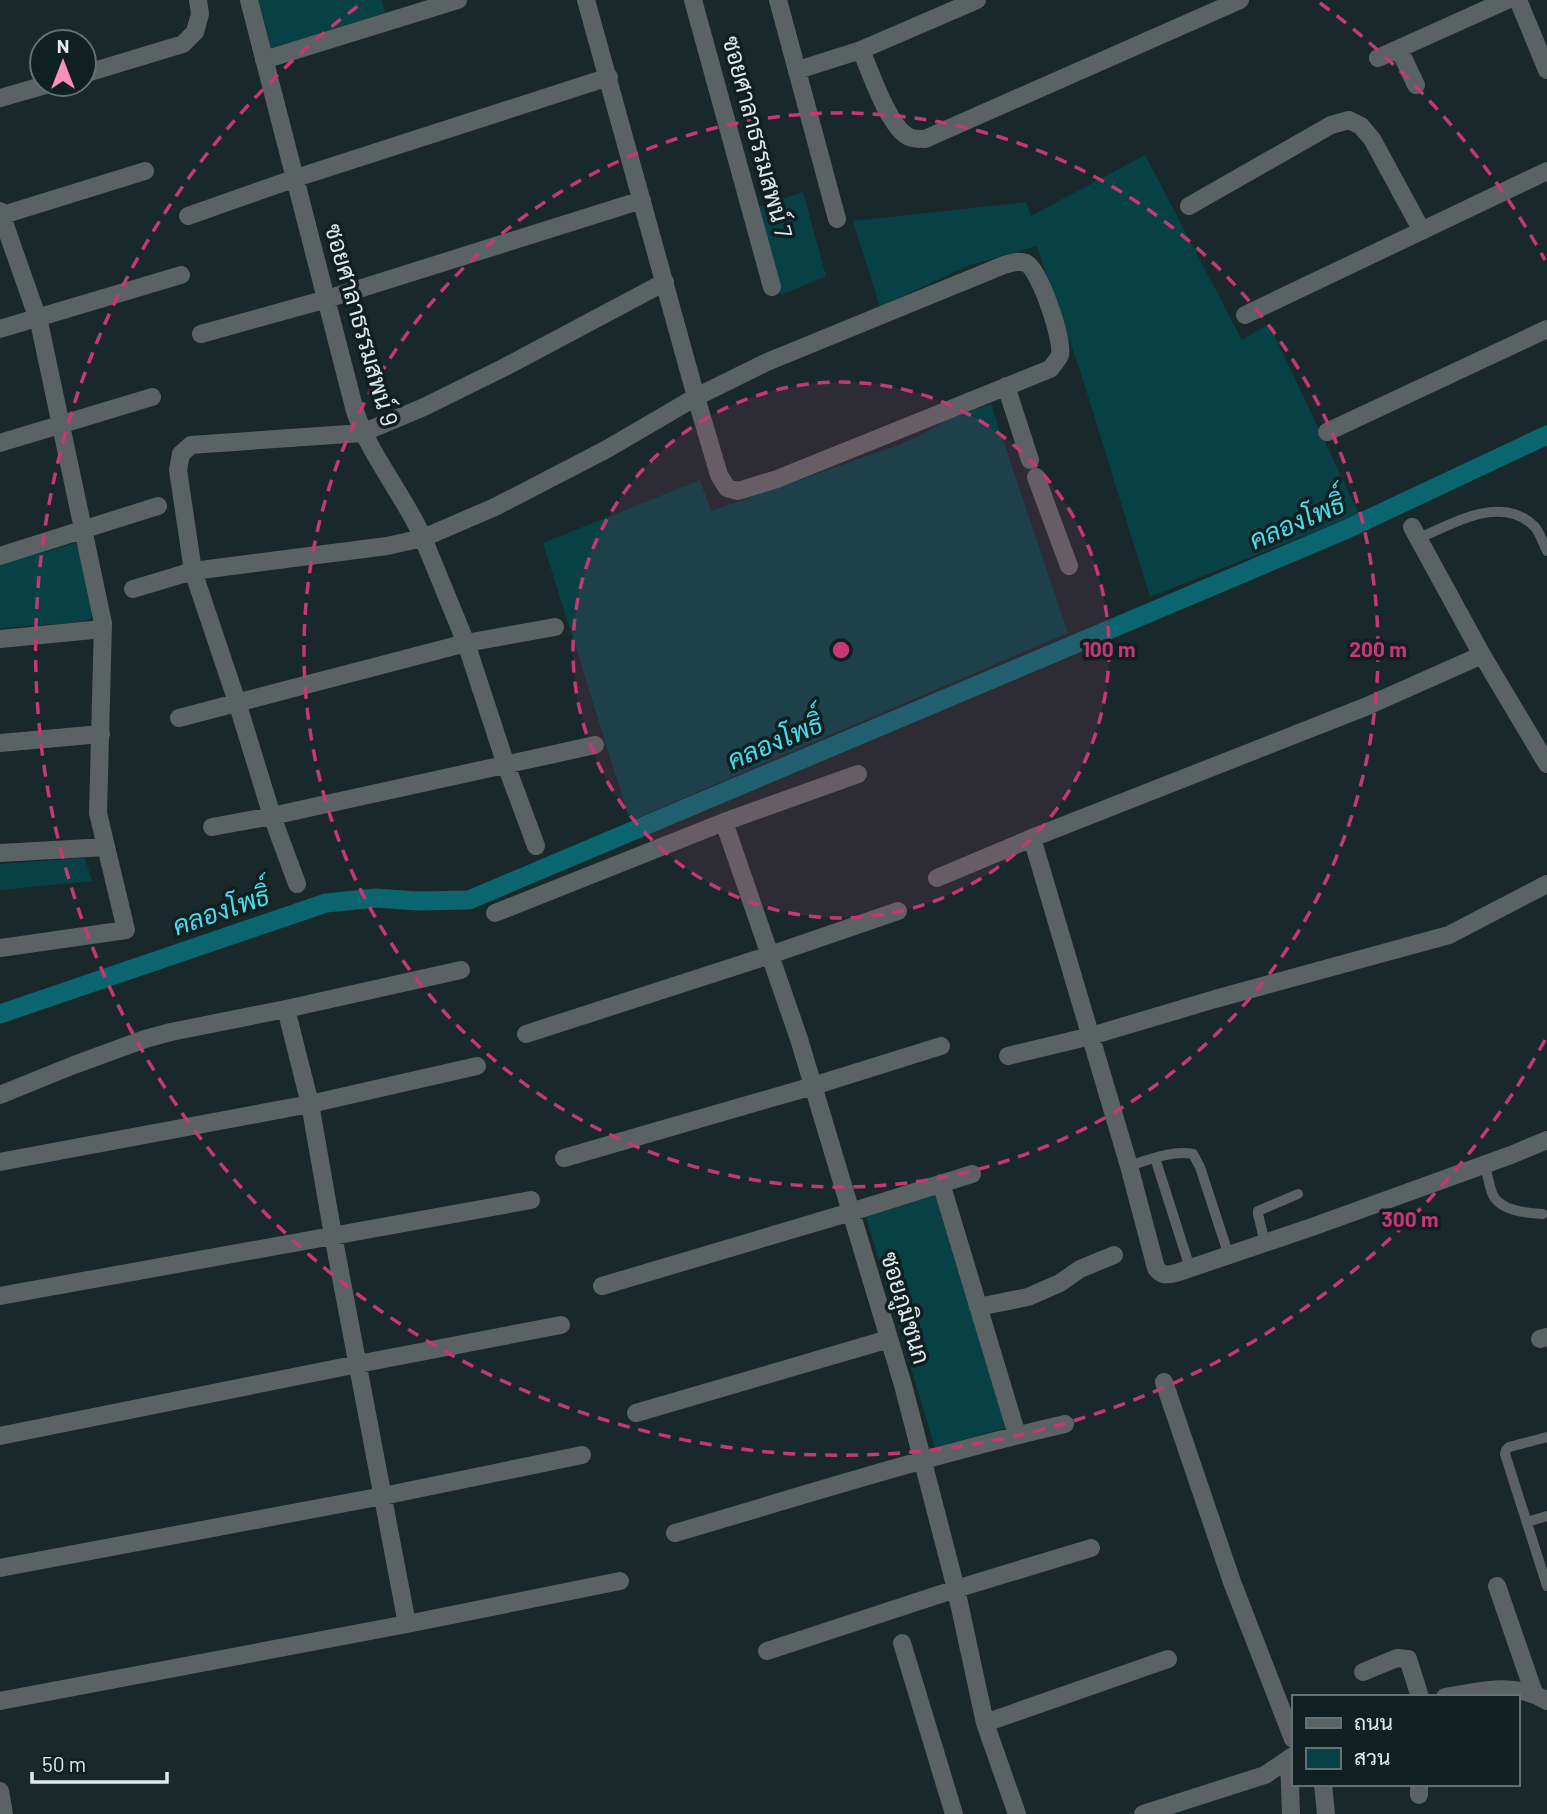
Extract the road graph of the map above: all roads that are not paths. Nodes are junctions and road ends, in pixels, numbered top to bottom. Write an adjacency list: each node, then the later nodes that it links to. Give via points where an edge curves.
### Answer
1 (198, 0): 15 (street, via 195,32 183,44)
2 (249, 0): 14 (street, ซอยศาลาธรรมสพน์ 9)
3 (458, 0): 14 (street)
4 (586, 0): 18 (street)
5 (694, 0): 33 (street, ซอยศาลาธรรมสพน์ 7)
6 (778, 0): 16 (street)
7 (977, 0): 12 (street)
8 (1240, 0): 12 (street, via 925,139 908,137 895,125)
9 (1507, 0): 11 (street)
10 (1518, 0): 17 (street)
11 (1399, 49): 13 (street); 19 (street)
12 (861, 50): 16 (street)
13 (1378, 58)
14 (264, 60): 24 (street, ซอยศาลาธรรมสพน์ 9)
15 (98, 70)
16 (798, 70): 29 (street)
17 (1547, 70)
18 (609, 77): 24 (street); 25 (street)
19 (1416, 85)
20 (28, 90): 21 (street)
21 (0, 98)
22 (145, 171): 27 (street)
23 (1547, 171): 30 (street)
24 (296, 178): 28 (street); 34 (street, ซอยศาลาธรรมสพน์ 9)
25 (642, 200): 32 (street); 34 (street)
26 (1189, 206): 30 (street, via 1331,125 1349,120 1372,139)
27 (0, 214): 36 (street)
28 (188, 216)
29 (837, 219)
30 (1422, 230): 35 (street)
31 (181, 275): 36 (street)
32 (665, 282): 42 (street); 45 (street, via 505,368)
33 (772, 287)
34 (327, 299): 39 (street); 45 (street, ซอยศาลาธรรมสพน์ 9)
35 (1245, 315)
36 (37, 318): 37 (street); 43 (street)
37 (0, 329)
38 (1547, 329): 44 (street)
39 (201, 334)
40 (1006, 386): 42 (street, via 738,491 727,488 719,475); 42 (street, via 1050,369 1060,356 1056,326 1036,273 1018,261 767,362); 53 (street)
41 (152, 397): 43 (street)
42 (696, 397): 50 (street, via 607,449)
43 (61, 425): 46 (street); 48 (street)
44 (1327, 432)
45 (362, 433): 50 (street, ซอยศาลาธรรมสพน์ 9); 54 (street, via 191,445 181,454 178,471)
46 (0, 443)
47 (158, 506): 48 (street)
48 (83, 530): 52 (street); 57 (street)
49 (1415, 532): 51 (lane, via 1499,510 1528,521); 60 (street)
50 (424, 538): 54 (street); 59 (street, ซอยศาลาธรรมสพน์ 9)
51 (1547, 551)
52 (0, 556)
53 (1069, 566)
54 (193, 570): 55 (street); 61 (street)
55 (133, 589)
56 (555, 627): 59 (street)
57 (103, 629): 58 (street); 63 (street)
58 (0, 639)
59 (466, 643): 61 (street); 67 (street, ซอยศาลาธรรมสพน์ 9)
60 (1482, 655): 66 (street); 72 (street, via 1365,707)
61 (237, 702): 62 (street); 69 (street)
62 (179, 718)
63 (101, 734): 64 (street); 74 (street, via 98,813)
64 (0, 743)
65 (595, 746): 67 (street)
66 (1547, 764)
67 (506, 765): 69 (street); 73 (street, ซอยศาลาธรรมสพน์ 9)
68 (858, 774): 70 (street)
69 (272, 816): 71 (street); 77 (street)
70 (724, 822): 80 (street); 82 (street, ซอยภูมิชนก)
71 (212, 827)
72 (1032, 838): 76 (street); 86 (street)
73 (536, 846)
74 (106, 847): 75 (street); 81 (street, via 126,930)
75 (0, 853)
76 (937, 878)
77 (297, 884)
78 (1547, 884): 86 (street, via 1449,935)
79 (898, 911): 82 (street)
80 (495, 913)
81 (0, 948)
82 (770, 955): 85 (street); 90 (street, ซอยภูมิชนก)
83 (461, 970): 84 (street)
84 (286, 1009): 91 (street, via 145,1039); 92 (street)
85 (526, 1034)
86 (1091, 1036): 88 (street); 98 (street)
87 (941, 1046): 90 (street)
88 (1008, 1056)
89 (477, 1066): 92 (street)
90 (813, 1086): 94 (street); 103 (street, ซอยภูมิชนก)
91 (0, 1095)
92 (310, 1104): 96 (street); 105 (street)
93 (1547, 1140): 97 (street)
94 (565, 1158)
95 (1155, 1158): 98 (lane); 108 (lane, via 1193,1154); 109 (lane)
96 (0, 1162)
97 (1485, 1165): 104 (lane, via 1493,1196 1502,1205); 106 (street)
98 (1129, 1166): 109 (street, via 1156,1268 1166,1275)
99 (972, 1174): 100 (street)
100 (941, 1184): 103 (street); 112 (street)
101 (1298, 1194): 106 (lane, via 1258,1211)
102 (531, 1199): 105 (street)
103 (851, 1212): 110 (street); 114 (street, ซอยภูมิชนก)
104 (1542, 1214)
105 (333, 1235): 111 (street); 115 (street)
106 (1265, 1243): 108 (street)
107 (1114, 1255): 112 (street, via 1028,1297)
108 (1229, 1256): 109 (street)
109 (1190, 1268)
110 (602, 1286)
111 (0, 1296)
112 (978, 1307): 119 (street)
113 (561, 1325): 115 (street)
114 (889, 1339): 117 (street); 123 (street, ซอยภูมิชนก)
115 (358, 1364): 120 (street); 124 (street)
116 (1164, 1381): 144 (street, via 1232,1582)
117 (636, 1413)
118 (1065, 1424): 119 (street)
119 (1017, 1435): 123 (street)
120 (0, 1436)
121 (1547, 1437): 126 (lane, via 1509,1447 1505,1454)
122 (582, 1455): 124 (street)
123 (923, 1461): 127 (street); 133 (street, ซอยภูมิชนก)
124 (383, 1496): 129 (street); 134 (street)
125 (1547, 1516): 126 (lane)
126 (1527, 1522): 132 (lane)
127 (675, 1533)
128 (1091, 1548): 133 (street)
129 (0, 1568)
130 (621, 1581): 134 (street)
131 (1497, 1586): 141 (street)
132 (1547, 1586)
133 (956, 1589): 136 (street); 143 (street, ซอยภูมิชนก)
134 (407, 1624): 142 (street)
135 (902, 1643): 150 (street)
136 (767, 1651)
137 (1168, 1659): 143 (street)
138 (1363, 1672): 139 (street, via 1397,1658 1408,1659)
139 (1419, 1695)
140 (1456, 1695): 141 (street, via 1511,1688)
141 (1541, 1697)
142 (0, 1701)
143 (985, 1723): 151 (street, ซอยภูมิชนก)
144 (1292, 1736)
145 (1291, 1758): 148 (street, via 1265,1775); 153 (street)
146 (1323, 1786): 154 (street)
147 (0, 1791): 149 (street)
148 (1179, 1808): 152 (street)
149 (4, 1814)
150 (954, 1814)
151 (1017, 1814)
152 (1143, 1814)
153 (1291, 1814)
154 (1326, 1814)

